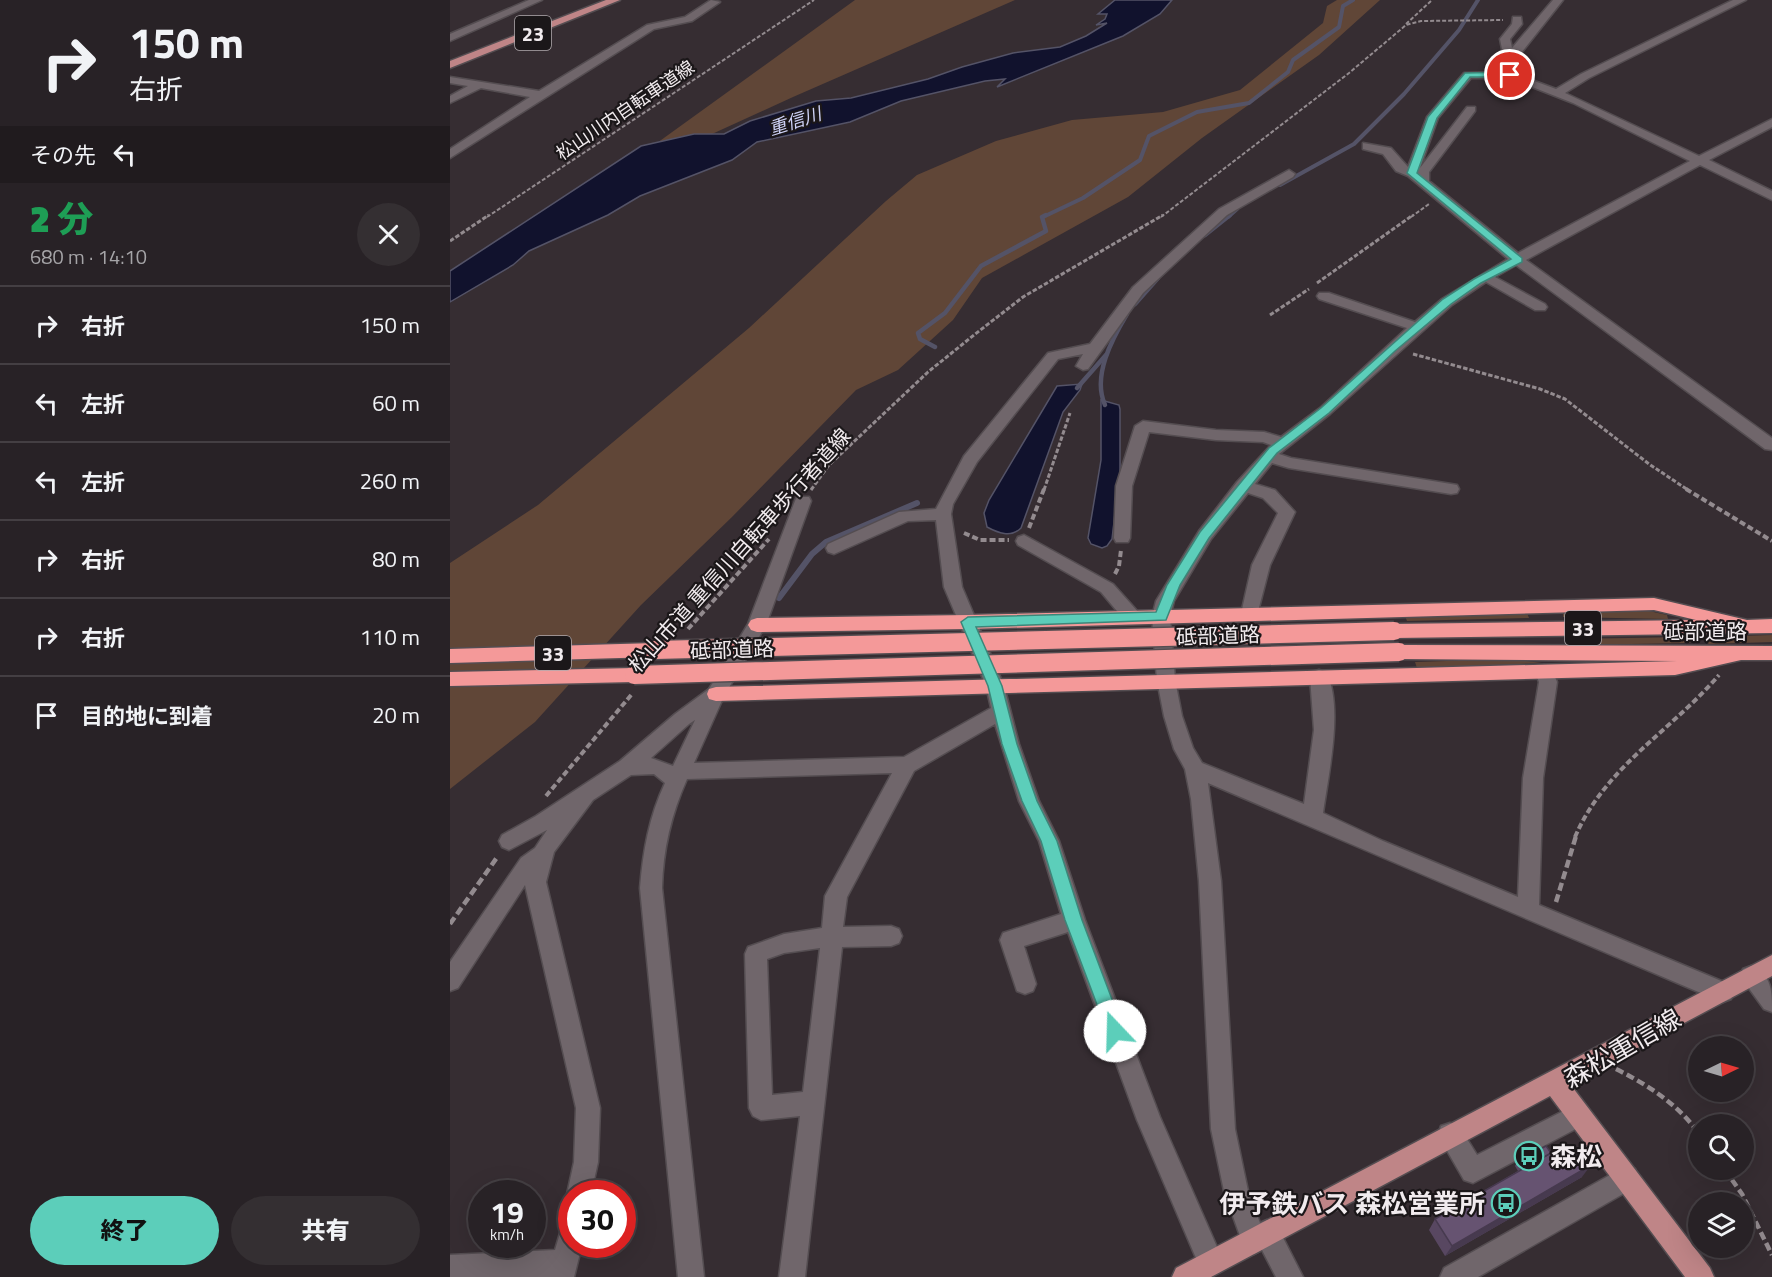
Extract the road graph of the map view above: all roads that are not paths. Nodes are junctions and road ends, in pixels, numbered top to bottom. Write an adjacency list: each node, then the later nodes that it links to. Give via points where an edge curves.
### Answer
1 (537, 0): 7 (street)
2 (615, 0): 8 (main road, 23)
3 (1558, 0): 9 (street)
4 (1741, 0): 12 (street)
5 (715, 2): 13 (street, via 688,19 651,27)
6 (1517, 19): 9 (street, via 1505,39)
7 (450, 38)
8 (450, 65)
9 (1504, 71): 12 (street); 21 (street, via 1468,75 1433,117)
10 (450, 80): 11 (street)
11 (479, 85): 13 (street); 14 (street)
12 (1557, 93): 19 (street)
13 (540, 95): 18 (street)
14 (450, 100)
15 (1471, 109): 21 (street)
16 (1771, 123): 19 (street)
17 (1367, 146): 21 (street, via 1387,151 1400,168)
18 (450, 154)
19 (1700, 160): 22 (street); 23 (street)
20 (1289, 174): 28 (street, via 1223,212 1138,290)
21 (1418, 178): 23 (street)
22 (1772, 196)
23 (1518, 260): 24 (street); 31 (street)
24 (1486, 277): 26 (street); 27 (street)
25 (1324, 296): 27 (street)
26 (1540, 307)
27 (1417, 327): 30 (street, via 1325,411)
28 (1095, 347): 29 (street); 36 (street, via 1053,356 970,460 945,504)
29 (1083, 366)
30 (1282, 443): 32 (street); 37 (street, via 1264,437 1143,426 1124,486)
31 (1771, 445)
32 (1269, 456): 33 (street); 34 (street, via 1289,463)
33 (1243, 486): 40 (street, via 1269,494 1287,512 1262,565); 41 (street, via 1173,585)
34 (1451, 489)
35 (803, 501): 44 (street)
36 (944, 519): 39 (street, via 905,516); 43 (street, via 953,587)
37 (1122, 538)
38 (1024, 541): 42 (street, via 1107,588)
39 (834, 548)
40 (1250, 614): 41 (highway); 45 (highway, via 1654,604)
41 (1161, 617): 42 (highway); 53 (street)
42 (1133, 618): 43 (highway)
43 (968, 622): 44 (highway); 54 (street)
44 (757, 625): 55 (street)
45 (1746, 626): 46 (highway, 砥部道路 / 33); 49 (highway, 砥部道路 / 33, bridge, via 1394,630)
46 (1772, 626)
47 (1772, 653): 48 (highway, 砥部道路 / 33)
48 (1740, 654): 50 (highway, via 1675,668); 52 (highway, 砥部道路 / 33, bridge, via 1399,652)
49 (450, 656)
50 (1544, 672): 51 (highway); 65 (street, via 1548,682 1533,778)
51 (1318, 677): 53 (highway); 62 (street, via 1325,702)
52 (450, 679)
53 (1166, 680): 54 (highway); 59 (street, via 1173,716)
54 (995, 686): 55 (highway); 56 (street)
55 (716, 694): 58 (street, via 682,718); 60 (street)
56 (1001, 711): 57 (street); 66 (street, via 1009,744 1029,801 1049,841)
57 (907, 765): 60 (street); 68 (street, via 836,896)
58 (627, 767): 60 (street, via 655,765); 61 (street)
59 (1195, 769): 62 (street); 81 (street, via 1210,881 1223,1129 1236,1191)
60 (678, 776): 85 (street, via 664,807 653,852 651,888)
61 (588, 791): 63 (street); 64 (street)
62 (1312, 816): 65 (street)
63 (509, 841)
64 (542, 855): 71 (street, via 528,864); 80 (street, via 535,882 588,1108)
65 (1528, 910): 73 (street)
66 (1074, 920): 72 (street, via 1011,940); 84 (street, via 1149,1120)
67 (891, 936): 68 (street)
68 (830, 938): 76 (street); 76 (street, via 767,946 756,954 761,1108)
69 (1772, 965): 70 (main road, 森松重信線)
70 (1751, 976): 73 (main road, 森松重信線); 74 (street)
71 (450, 981)
72 (1025, 984)
73 (1723, 992): 75 (main road, 森松重信線)
74 (1772, 1002)
75 (1554, 1083): 77 (main road, 森松重信線); 78 (main road)
76 (814, 1103): 86 (street)
77 (1579, 1114): 78 (street, via 1473,1171); 79 (main road, 森松重信線)
78 (1450, 1135): 81 (main road)
79 (1626, 1178): 88 (street); 89 (main road, 森松重信線)
80 (582, 1180)
81 (1261, 1237): 84 (main road); 87 (street)
82 (450, 1268): 83 (street)
83 (563, 1269)
84 (1195, 1273)
85 (691, 1277)
86 (792, 1277)
87 (1290, 1277)
88 (1453, 1277)
89 (1701, 1277)

